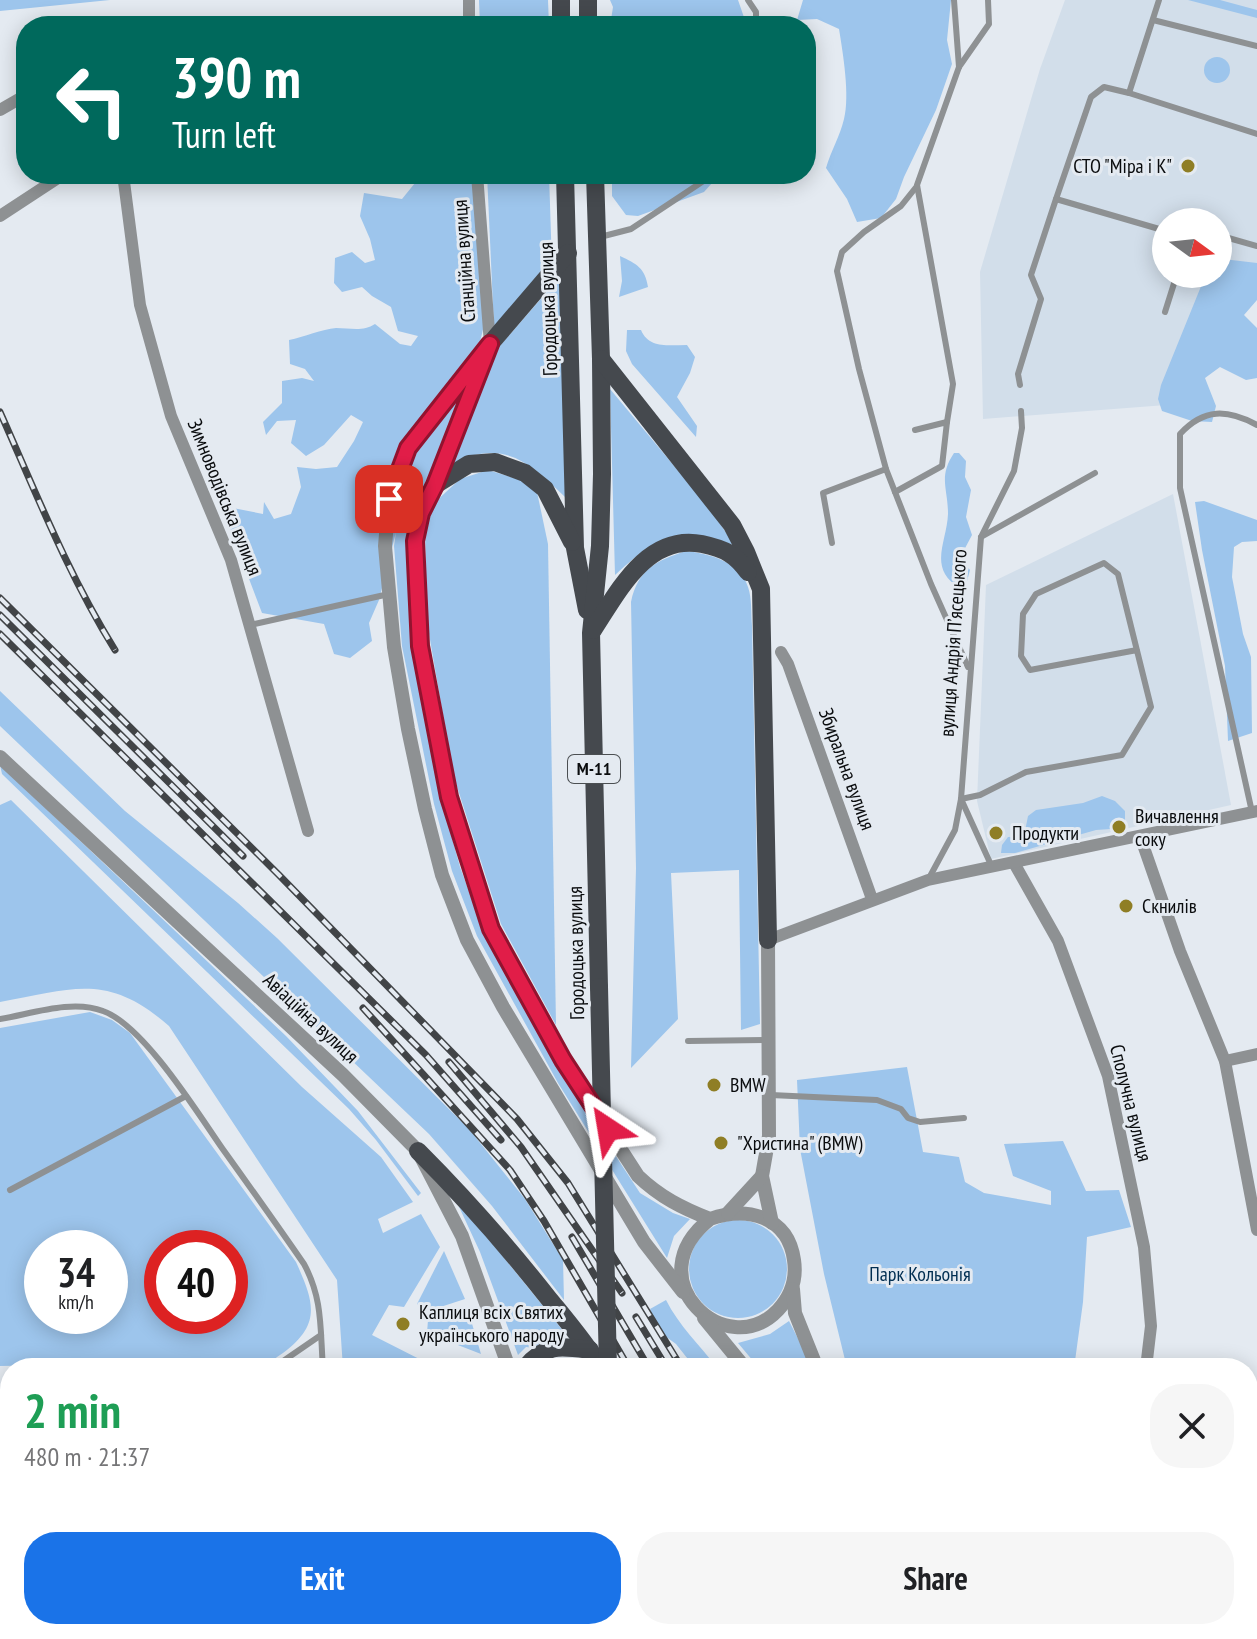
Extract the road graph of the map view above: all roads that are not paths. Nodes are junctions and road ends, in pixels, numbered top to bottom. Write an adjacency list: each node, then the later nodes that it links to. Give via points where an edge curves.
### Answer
1 (954, 0): 6 (lane)
2 (988, 0): 6 (lane, via 989,24)
3 (1159, 0): 4 (lane)
4 (1153, 20): 5 (lane); 7 (lane)
5 (1257, 46)
6 (959, 67): 15 (lane)
7 (1129, 93): 8 (lane); 16 (lane, via 1104,87 1091,97)
8 (1257, 134)
9 (49, 184): 17 (street)
10 (124, 184): 41 (street, Зимноводівська вулиця, via 140,305 171,416 231,560)
11 (478, 184): 25 (street, Станційна вулиця)
12 (565, 184): 22 (main road, Городоцька вулиця / М-11)
13 (595, 184): 19 (main road, Городоцька вулиця / М-11)
14 (699, 184): 19 (lane, via 631,229)
15 (917, 185): 29 (lane, via 953,384); 32 (lane, via 901,206 842,252 837,271)
16 (1056, 199): 18 (lane); 27 (lane, via 1031,275 1041,299 1018,374)
17 (0, 216)
18 (1152, 227)
19 (598, 237): 26 (main road, Городоцька вулиця / М-11)
20 (1232, 239): 21 (lane)
21 (1257, 246)
22 (568, 253): 25 (main road); 38 (main road, Городоцька вулиця / М-11)
23 (1173, 288): 24 (lane)
24 (1165, 312)
25 (490, 344): 34 (street); 40 (street, via 408,448 389,499)
26 (601, 359): 39 (main road, via 732,525); 42 (main road, Городоцька вулиця / М-11, via 600,546)
27 (1020, 385)
28 (1021, 411): 36 (lane, вулиця Андрія Пʼясецького, via 1014,471)
29 (947, 422): 31 (lane); 35 (lane, via 942,466)
30 (1257, 425): 48 (lane, via 1233,414 1212,414 1192,421 1180,434 1180,488)
31 (915, 430)
32 (886, 469): 35 (lane); 37 (lane, via 823,493)
33 (1095, 473): 36 (lane)
34 (435, 485): 38 (main road, via 469,464 495,462 525,473 545,489); 68 (street, via 415,541 420,646 449,797 491,929 563,1060 638,1176 666,1199)
35 (895, 492): 45 (lane)
36 (981, 537): 45 (lane, вулиця Андрія Пʼясецького)
37 (832, 543)
38 (575, 548): 42 (main road, Городоцька вулиця / М-11)
39 (761, 589): 42 (main road, via 737,557 718,548 688,542 667,546 627,578); 55 (main road)
40 (389, 594): 41 (lane); 72 (street, via 425,809 467,940 644,1242)
41 (250, 625): 49 (street, Зимноводівська вулиця)
42 (591, 633): 80 (main road, Городоцька вулиця / М-11, bridge)
43 (1137, 650): 43 (lane, via 1118,574 1104,563 1036,594 1023,614 1021,656 1030,670); 47 (lane, via 1151,707 1122,755 1026,772)
44 (781, 652): 54 (street, Збиральна вулиця)
45 (969, 670): 47 (lane, вулиця Андрія Пʼясецького)
46 (0, 757): 64 (street, Авіаційна вулиця)
47 (961, 799): 52 (lane); 53 (lane, вулиця Андрія Пʼясецького, via 955,830)
48 (1254, 812): 50 (street)
49 (308, 831)
50 (1140, 836): 51 (street); 60 (street)
51 (1014, 863): 52 (street); 83 (street, Сполучна вулиця, via 1058,941 1108,1076 1144,1247 1151,1326)
52 (992, 867): 53 (street)
53 (928, 880): 54 (street)
54 (872, 899): 55 (street)
55 (768, 940): 57 (street)
56 (0, 1019): 62 (lane, via 77,1006 102,1010 137,1035)
57 (769, 1040): 58 (lane); 61 (street)
58 (688, 1041)
59 (1257, 1054): 60 (street)
60 (1225, 1061): 70 (street)
61 (769, 1095): 63 (lane, via 877,1100 920,1122); 65 (street)
62 (186, 1096): 66 (lane); 73 (lane, via 304,1264 316,1288)
63 (964, 1118)
64 (418, 1151): 74 (main road, via 472,1205); 77 (street, Авіаційна вулиця, via 462,1236)
65 (762, 1176): 67 (street); 69 (street)
66 (10, 1190)
67 (728, 1213): 68 (street); 69 (street, via 759,1215)
68 (710, 1219): 72 (street, via 697,1229 681,1260 681,1278)
69 (772, 1223): 71 (street, via 793,1253)
70 (1257, 1230)
71 (793, 1287): 72 (street, via 774,1315 742,1327 710,1320); 82 (street, via 795,1313)
72 (695, 1307): 81 (street)
73 (321, 1335): 75 (lane); 76 (lane)
74 (590, 1350): 78 (main road, via 562,1346 540,1351); 79 (main road)
75 (288, 1358)
76 (322, 1358)
77 (505, 1358)
78 (534, 1358)
79 (595, 1358)
80 (608, 1358)
81 (737, 1358)
82 (813, 1358)
83 (1147, 1358)

